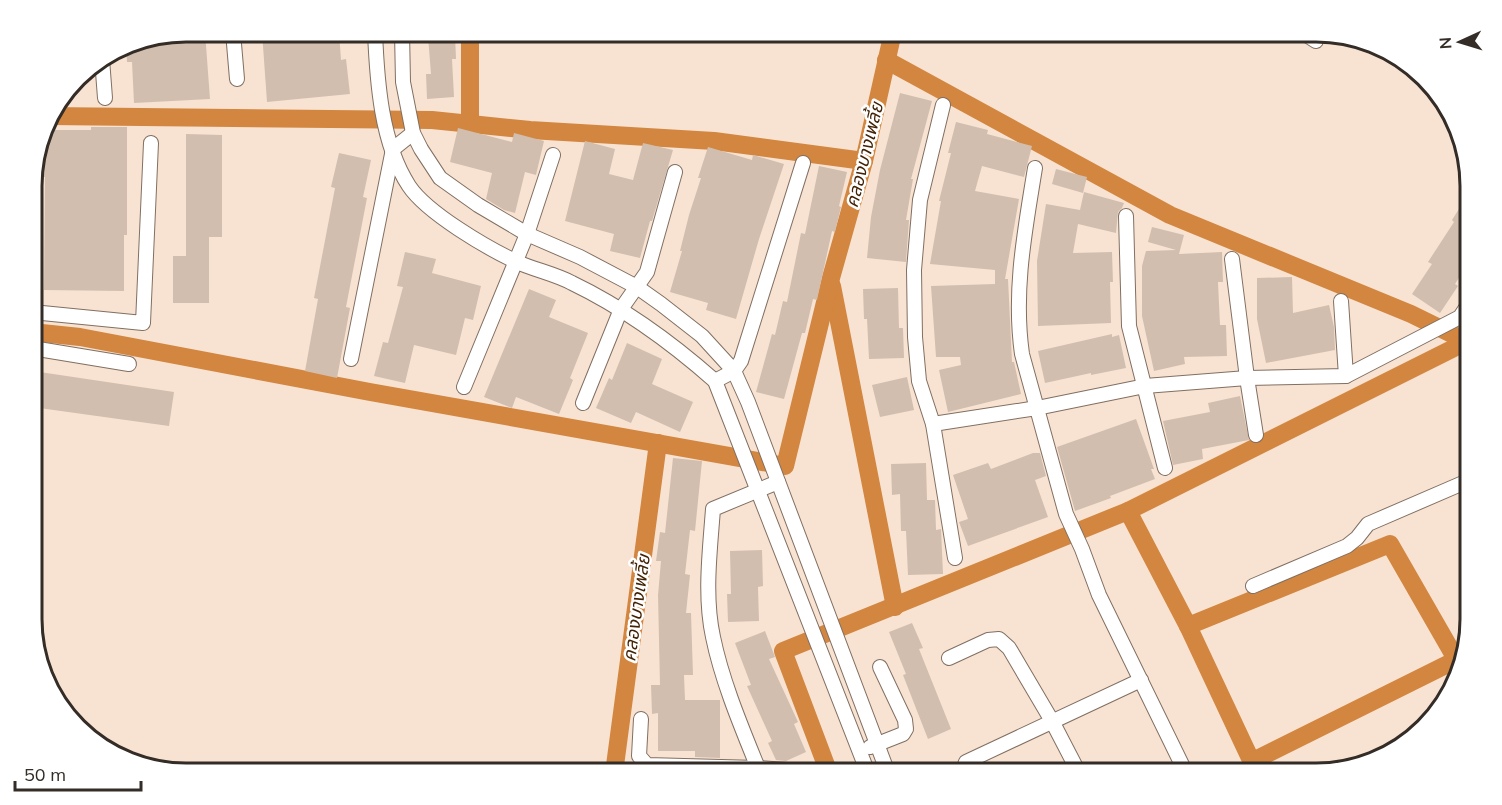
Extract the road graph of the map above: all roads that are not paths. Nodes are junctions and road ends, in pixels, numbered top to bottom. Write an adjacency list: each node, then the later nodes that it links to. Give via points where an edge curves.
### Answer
1 (234, 42): 5 (street)
2 (376, 42): 10 (street, via 386,135)
3 (402, 42): 8 (street, via 403,82)
4 (103, 68): 6 (street)
5 (237, 79)
6 (105, 98)
7 (943, 105): 35 (street, via 920,200 914,270 919,381)
8 (413, 133): 10 (street); 16 (street, via 440,178)
9 (151, 143): 22 (street, via 143,323)
10 (393, 150): 18 (street, via 418,198 466,233); 25 (street)
11 (553, 155): 16 (street)
12 (803, 164): 27 (street, via 753,328)
13 (1035, 168): 34 (street, via 1020,262 1018,330)
14 (675, 172): 19 (street, via 647,272)
15 (1126, 216): 31 (street, via 1129,326)
16 (527, 234): 18 (street); 19 (street)
17 (1232, 259): 29 (street)
18 (516, 261): 21 (street, via 571,282); 32 (street)
19 (637, 287): 21 (street); 27 (street, via 702,336)
20 (1341, 301): 28 (street)
21 (621, 309): 30 (street, via 684,353); 33 (street)
22 (42, 313)
23 (1460, 317): 28 (street)
24 (42, 350): 26 (street)
25 (351, 359)
26 (129, 364)
27 (734, 371): 30 (street); 38 (street)
28 (1346, 376): 29 (street)
29 (1247, 378): 31 (street); 36 (street)
30 (715, 381): 40 (street)
31 (1145, 386): 34 (street); 37 (street)
32 (464, 387)
33 (582, 403)
34 (1037, 408): 35 (street); 45 (street, via 1066,514 1099,595)
35 (933, 424): 41 (street)
36 (1256, 435)
37 (1165, 468)
38 (776, 476): 40 (street); 48 (street)
39 (1460, 484): 42 (street, via 1368,524 1347,546)
40 (758, 490): 49 (street); 51 (street, via 713,509 707,575 712,636 735,712)
41 (955, 558)
42 (1253, 586)
43 (949, 658): 47 (street, via 999,639 1009,648)
44 (880, 667): 48 (street, via 906,729)
45 (1141, 680): 47 (street); 56 (street)
46 (641, 719): 50 (street, via 639,756)
47 (1052, 722): 54 (street); 55 (street)
48 (878, 744): 49 (street); 53 (street)
49 (860, 751): 52 (street)
50 (645, 763)
51 (756, 763)
52 (864, 763)
53 (885, 763)
54 (966, 763)
55 (1074, 763)
56 (1181, 763)

